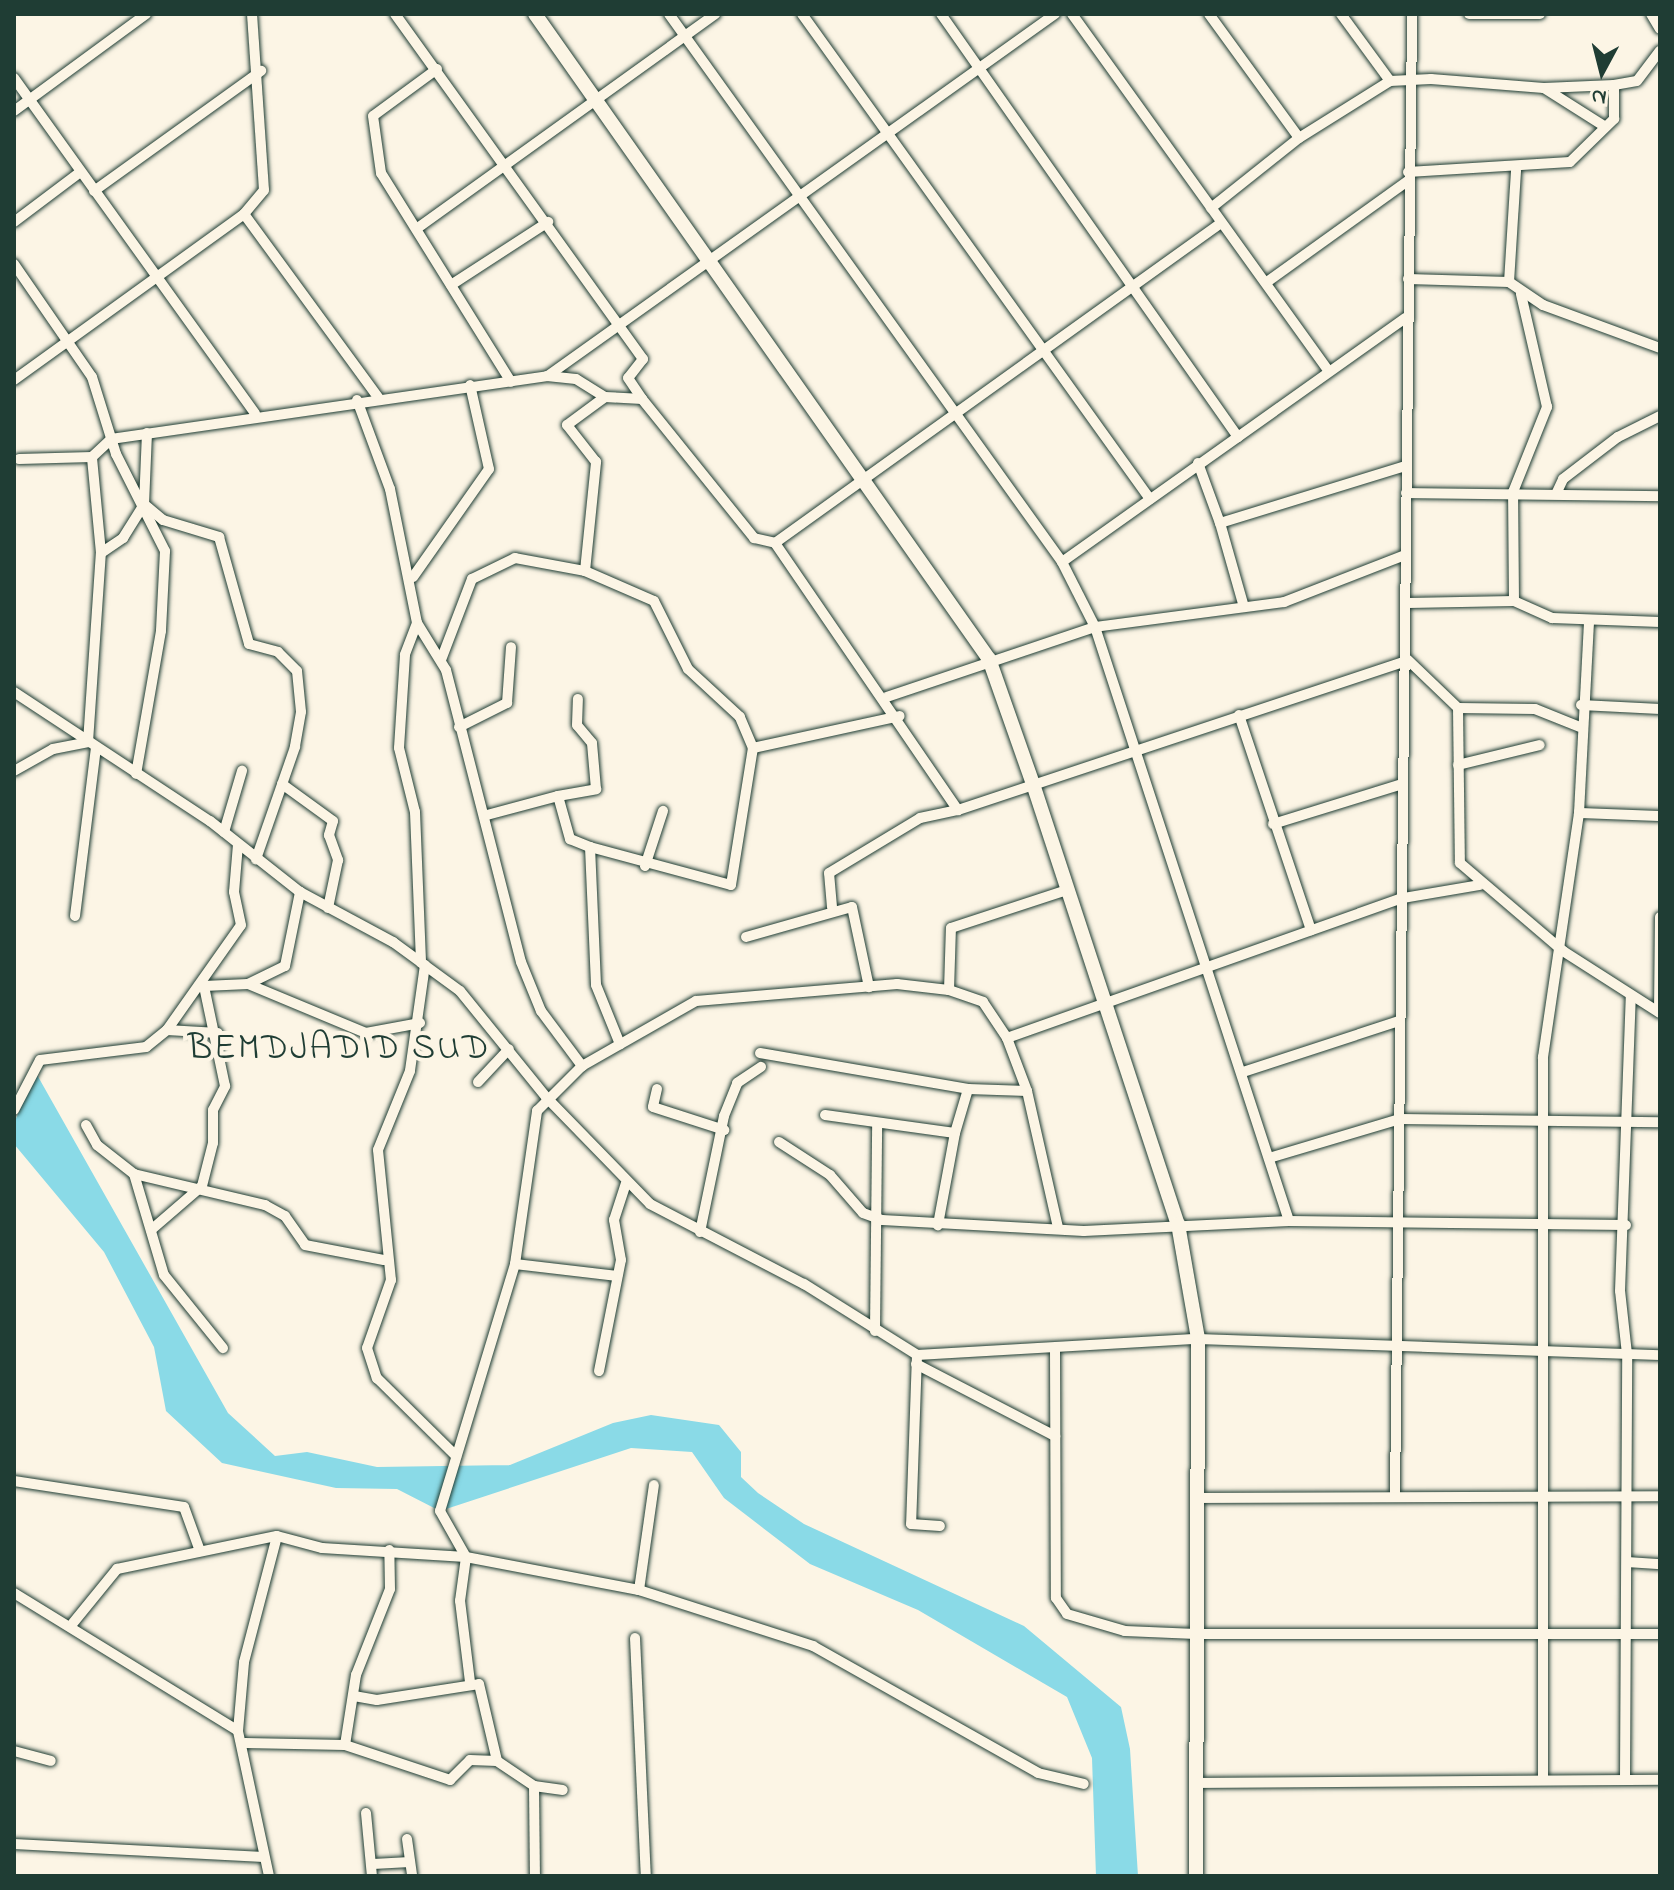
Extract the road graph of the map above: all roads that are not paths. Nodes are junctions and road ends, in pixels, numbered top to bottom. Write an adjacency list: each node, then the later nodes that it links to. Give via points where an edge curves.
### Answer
1 (146, 14): 28 (street)
2 (252, 14): 22 (street)
3 (395, 14): 21 (street)
4 (535, 14): 29 (street)
5 (669, 14): 18 (street)
6 (715, 14): 18 (street)
7 (802, 14): 32 (street)
8 (941, 14): 20 (street)
9 (1055, 14): 20 (street)
10 (1072, 14): 40 (street)
11 (1209, 14): 33 (street)
12 (1341, 14): 24 (street)
13 (1412, 14): 25 (street)
14 (1469, 14): 15 (street)
15 (1540, 14)
16 (1651, 14): 17 (street)
17 (1660, 29)
18 (684, 36): 29 (street); 39 (street)
19 (1660, 51): 26 (street, via 1637,81)
20 (980, 67): 32 (street); 53 (street)
21 (437, 69): 34 (street); 45 (street, via 373,116 381,173)
22 (261, 71): 38 (street); 41 (street, via 264,190)
23 (14, 78): 28 (street)
24 (1390, 81): 25 (street); 33 (street)
25 (1408, 85): 27 (street, via 1431,79); 37 (street)
26 (1614, 85): 27 (street); 31 (street, via 1614,119)
27 (1544, 88): 31 (street)
28 (29, 99): 30 (street); 36 (street)
29 (593, 102): 34 (street); 47 (street)
30 (14, 111)
31 (1604, 126): 35 (street, via 1570,162)
32 (887, 135): 39 (street); 59 (street)
33 (1299, 138): 40 (street)
34 (506, 163): 43 (street); 45 (street)
35 (1516, 170): 37 (street); 51 (street)
36 (79, 173): 38 (street); 42 (street)
37 (1409, 176): 49 (street); 50 (street)
38 (94, 191): 48 (street)
39 (803, 198): 47 (street); 71 (street)
40 (1211, 208): 44 (street)
41 (244, 214): 48 (street); 65 (street)
42 (14, 222)
43 (548, 222): 52 (street); 56 (street)
44 (1221, 223): 50 (street); 53 (street)
45 (419, 227): 52 (street)
46 (14, 264): 57 (street)
47 (709, 265): 56 (street); 79 (street)
48 (157, 279): 57 (street); 69 (street)
49 (1408, 279): 51 (street); 55 (street)
50 (1267, 282): 60 (street)
51 (1509, 282): 54 (street)
52 (451, 285): 63 (street)
53 (1134, 286): 59 (street); 73 (street)
54 (1521, 294): 58 (street); 80 (street, via 1547,407)
55 (1405, 318): 60 (street); 78 (street)
56 (619, 329): 61 (street); 67 (street, via 643,359 628,378)
57 (70, 342): 62 (street); 74 (street, via 92,377)
58 (1660, 348)
59 (1043, 355): 71 (street); 84 (street)
60 (1328, 370): 73 (street)
61 (547, 376): 63 (street); 66 (street, via 576,379)
62 (14, 380)
63 (511, 382): 64 (street)
64 (470, 385): 65 (street); 92 (street, via 489,469)
65 (378, 397): 68 (street)
66 (605, 397): 67 (street); 91 (street, via 567,425 596,462)
67 (642, 399): 87 (street, via 754,538)
68 (357, 400): 69 (street); 92 (street)
69 (255, 413): 72 (street)
70 (1660, 416): 81 (street, via 1618,437 1563,479)
71 (955, 420): 79 (street); 90 (street)
72 (147, 433): 74 (street); 85 (street)
73 (1238, 437): 77 (street)
74 (111, 439): 75 (street); 85 (street)
75 (92, 457): 76 (street); 88 (street)
76 (19, 459)
77 (1198, 463): 84 (street); 86 (street)
78 (1405, 466): 82 (street); 86 (street)
79 (866, 481): 87 (street); 101 (street)
80 (1513, 492): 81 (street); 82 (street); 93 (street)
81 (1557, 492): 83 (street)
82 (1406, 493): 89 (street)
83 (1660, 496)
84 (1150, 499): 90 (street)
85 (144, 504): 88 (street, via 123,538); 121 (street, via 165,551 165,585); 122 (street, via 163,520 219,537 249,644 278,652 297,671 301,712)
86 (1220, 523): 95 (street)
87 (775, 543): 105 (street)
88 (101, 553): 114 (street)
89 (1405, 555): 94 (street); 95 (street, via 1284,602)
90 (1062, 562): 99 (street)
91 (585, 571): 102 (street, via 515,558 472,579); 116 (street, via 654,601 688,669 740,717)
92 (413, 577): 98 (street)
93 (1514, 601): 94 (street); 96 (street, via 1552,618)
94 (1408, 603): 103 (street)
95 (1244, 607): 99 (street)
96 (1589, 621): 97 (street); 107 (street)
97 (1660, 622)
98 (417, 623): 102 (street); 148 (street, via 403,666 399,748 415,812)
99 (1095, 627): 101 (street); 117 (street)
100 (511, 647): 112 (street, via 507,703 497,714)
101 (989, 659): 105 (street); 123 (street)
102 (441, 660): 112 (street)
103 (1408, 660): 108 (street); 110 (street); 124 (street)
104 (14, 692): 114 (street)
105 (887, 697): 111 (street)
106 (578, 699): 125 (street, via 577,725 592,743 596,789)
107 (1581, 705): 109 (street); 113 (street)
108 (1458, 708): 113 (street, via 1535,709); 118 (street)
109 (1660, 709)
110 (1239, 715): 117 (street); 131 (street)
111 (900, 716): 116 (street); 126 (street)
112 (459, 727): 129 (street)
113 (1580, 727): 128 (street)
114 (92, 745): 119 (street, via 53,749); 121 (street); 143 (street)
115 (1540, 745): 118 (street)
116 (753, 748): 136 (street, via 731,885)
117 (1136, 748): 123 (street); 149 (street)
118 (1458, 765): 137 (street, via 1460,863)
119 (16, 766)
120 (242, 771): 132 (street)
121 (136, 774): 132 (street)
122 (282, 784): 135 (street); 142 (street, via 333,821 329,835 338,860)
123 (1033, 784): 126 (street); 138 (street)
124 (1402, 784): 131 (street); 140 (street)
125 (558, 796): 129 (street); 134 (street, via 570,839)
126 (958, 810): 141 (street, via 920,818 829,873)
127 (663, 811): 136 (street)
128 (1579, 813): 130 (street); 147 (street)
129 (487, 815): 165 (street, via 521,962 541,1011)
130 (1660, 816)
131 (1273, 824): 145 (street)
132 (224, 832): 133 (street)
133 (238, 844): 135 (street); 151 (street, via 234,892 241,925)
134 (590, 847): 136 (street); 162 (street, via 596,985)
135 (256, 859): 139 (street)
136 (645, 866)
137 (1480, 885): 140 (street); 147 (street)
138 (1067, 890): 153 (street, via 951,928); 155 (street)
139 (300, 892): 142 (street); 150 (street, via 285,966)
140 (1403, 898): 145 (street); 157 (street)
141 (832, 907): 146 (street); 152 (street, via 852,907)
142 (328, 908): 148 (street)
143 (75, 916)
144 (1660, 917): 156 (street)
145 (1311, 930): 149 (street)
146 (746, 937)
147 (1563, 951): 154 (street); 177 (street)
148 (423, 964): 158 (street); 163 (street, via 460,991)
149 (1208, 965): 155 (street); 167 (street)
150 (248, 984): 151 (street); 158 (street, via 366,1033)
151 (204, 986): 159 (street); 160 (street)
152 (869, 987): 153 (street); 162 (street, via 696,1001)
153 (949, 990): 161 (street, via 983,1002)
154 (1631, 997): 156 (street); 176 (street)
155 (1101, 999): 161 (street); 190 (street)
156 (1659, 1012)
157 (1399, 1021): 167 (street); 175 (street)
158 (420, 1023): 198 (street, via 378,1150)
159 (167, 1030): 160 (street); 173 (street, via 146,1047 40,1060)
160 (218, 1033): 187 (street, via 225,1086 213,1110)
161 (1007, 1038): 171 (street)
162 (620, 1044): 165 (street)
163 (509, 1049): 168 (street); 172 (street)
164 (760, 1053): 170 (street)
165 (582, 1066): 172 (street)
166 (761, 1067): 181 (street, via 737,1083)
167 (1243, 1072): 184 (street)
168 (478, 1082)
169 (657, 1089): 181 (street, via 653,1107)
170 (968, 1089): 171 (street); 182 (street)
171 (1027, 1091): 195 (street)
172 (546, 1097): 186 (street); 199 (street, via 537,1111)
173 (14, 1110)
174 (825, 1115): 180 (street)
175 (1400, 1119): 177 (street); 184 (street); 194 (street)
176 (1628, 1121): 177 (street); 178 (street); 193 (street)
177 (1540, 1122): 192 (street)
178 (1660, 1122)
179 (86, 1125): 185 (street, via 97,1145)
180 (877, 1125): 182 (street); 188 (street, via 874,1176)
181 (724, 1130): 197 (street)
182 (955, 1133): 191 (street)
183 (779, 1142): 188 (street, via 830,1175 863,1213)
184 (1269, 1158): 189 (street)
185 (134, 1174): 187 (street); 196 (street)
186 (626, 1184): 197 (street); 200 (street, via 614,1220)
187 (202, 1186): 196 (street); 198 (street, via 285,1216 305,1245)
188 (882, 1220): 191 (street); 201 (street)
189 (1289, 1221): 190 (street); 194 (street)
190 (1178, 1224): 195 (street); 202 (street)
191 (938, 1225): 195 (street)
192 (1540, 1225): 193 (street); 194 (street); 206 (street)
193 (1626, 1225): 207 (street, via 1620,1291)
194 (1403, 1226): 203 (street)
195 (1058, 1227)
196 (151, 1230): 204 (street, via 164,1275)
197 (700, 1232): 201 (street, via 804,1284)
198 (384, 1260): 212 (street, via 391,1280 367,1348 369,1364)
199 (515, 1264): 200 (street); 212 (street)
200 (617, 1276): 210 (street)
201 (875, 1331): 209 (street)
202 (1198, 1339): 203 (street); 205 (street); 219 (street)
203 (1402, 1344): 206 (street); 215 (street)
204 (223, 1348)
205 (1055, 1349): 209 (street); 211 (street)
206 (1541, 1351): 207 (street); 218 (street)
207 (1627, 1354): 208 (street); 216 (street)
208 (1660, 1355)
209 (916, 1360): 211 (street); 220 (street, via 911,1524)
210 (599, 1371)
211 (1055, 1436): 230 (street, via 1060,1607 1096,1625)
212 (456, 1456): 224 (street, via 440,1511)
213 (14, 1481): 223 (street, via 184,1507)
214 (654, 1485): 227 (street)
215 (1395, 1496): 218 (street); 219 (street)
216 (1626, 1496): 217 (street); 218 (street); 225 (street)
217 (1660, 1496)
218 (1540, 1497): 233 (street)
219 (1197, 1498): 230 (street)
220 (940, 1526)
221 (277, 1536): 222 (street, via 322,1548); 223 (street); 237 (street, via 244,1662)
222 (389, 1550): 224 (street); 236 (street, via 390,1589)
223 (200, 1551): 229 (street, via 117,1569)
224 (466, 1557): 227 (street); 235 (street, via 460,1601)
225 (1628, 1562): 226 (street); 231 (street)
226 (1660, 1564)
227 (639, 1590): 247 (street, via 813,1646 1038,1773)
228 (14, 1593): 229 (street)
229 (73, 1623): 237 (street)
230 (1196, 1634): 233 (street); 246 (street)
231 (1627, 1634): 232 (street); 233 (street); 244 (street)
232 (1660, 1634)
233 (1541, 1635): 243 (street)
234 (635, 1638): 260 (street)
235 (470, 1682): 236 (street, via 377,1700); 242 (street, via 479,1684 491,1715)
236 (354, 1696): 239 (street)
237 (238, 1731): 238 (street)
238 (245, 1743): 239 (street); 253 (street)
239 (345, 1745): 242 (street, via 450,1780 470,1760)
240 (14, 1751): 241 (street)
241 (51, 1761)
242 (497, 1761): 248 (street)
243 (1543, 1776): 244 (street); 246 (street)
244 (1625, 1779): 245 (street)
245 (1660, 1780)
246 (1197, 1783): 261 (street)
247 (1084, 1784)
248 (534, 1786): 249 (street); 259 (street)
249 (563, 1790)
250 (366, 1813): 255 (street)
251 (407, 1839): 254 (street)
252 (14, 1844): 253 (street)
253 (264, 1857): 256 (street)
254 (410, 1862): 255 (street); 258 (street)
255 (373, 1864): 257 (street)
256 (269, 1876)
257 (372, 1876)
258 (412, 1876)
259 (535, 1876)
260 (646, 1876)
261 (1196, 1876)

